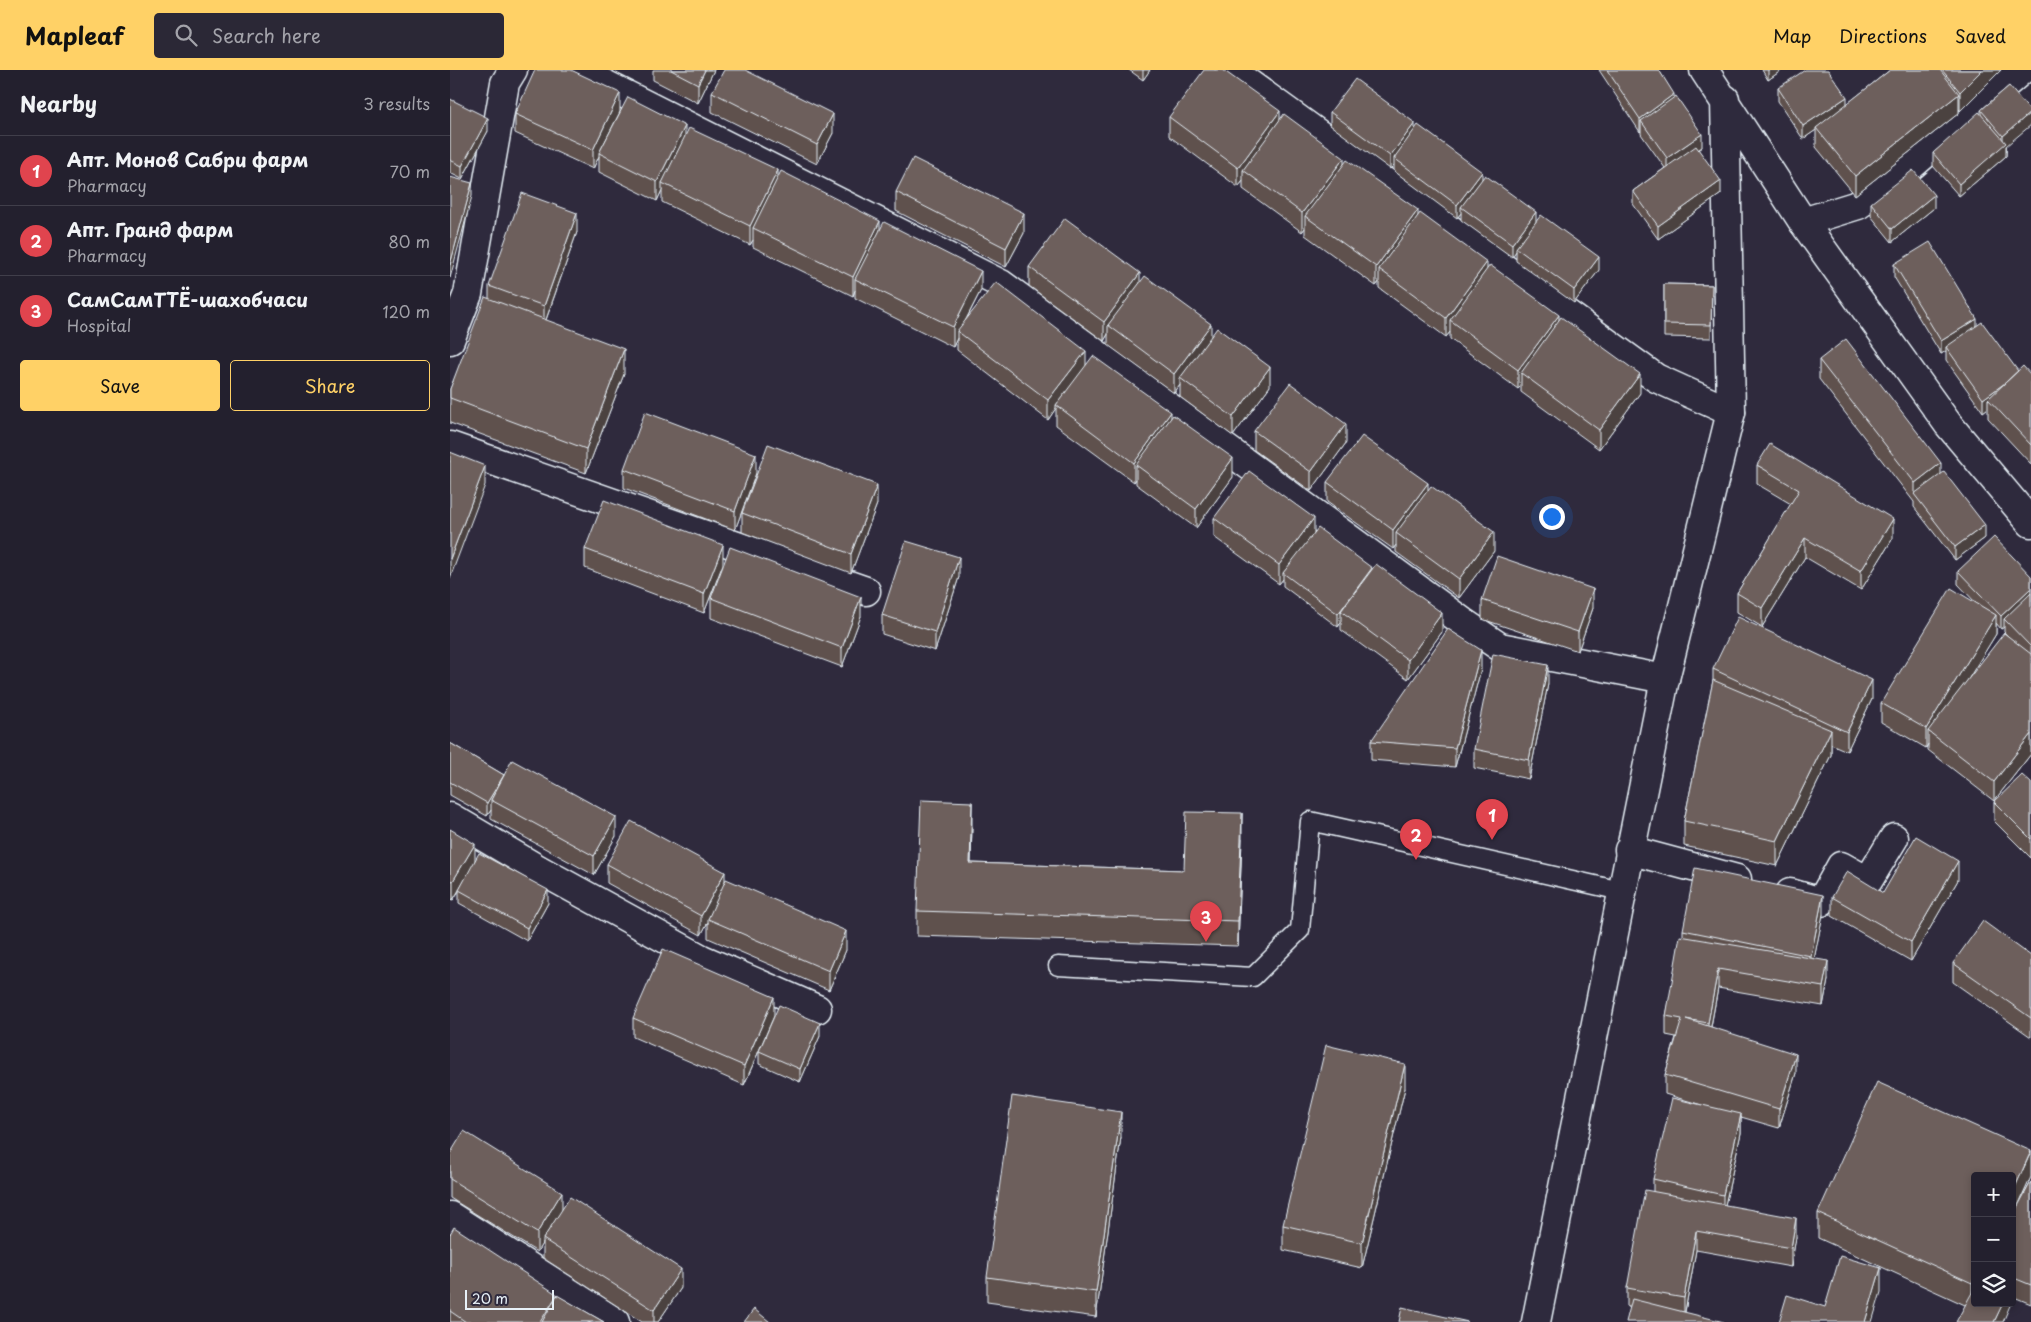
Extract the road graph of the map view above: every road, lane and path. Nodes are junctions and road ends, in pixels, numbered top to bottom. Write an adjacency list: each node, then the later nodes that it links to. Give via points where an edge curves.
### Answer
1 (513, 70): 8 (street, via 486,118 468,294)
2 (577, 70): 13 (street, via 1001,284 1500,647)
3 (1230, 70): 9 (street, via 1656,378)
4 (1704, 70): 6 (street)
5 (2022, 70): 7 (street, via 1904,172 1858,205)
6 (1725, 99): 7 (street); 9 (street)
7 (1803, 222): 11 (street, via 1948,424)
8 (450, 340)
9 (1731, 412): 13 (street)
10 (450, 446): 12 (street)
11 (2031, 523)
12 (866, 591)
13 (1665, 679): 16 (street)
14 (450, 817): 19 (street, via 702,959)
15 (1894, 838): 16 (street, via 1868,881 1841,866 1822,902)
16 (1630, 850): 17 (street)
17 (1621, 891): 18 (lane, via 1310,821 1300,930 1253,977); 22 (street)
18 (1058, 966)
19 (818, 1009)
20 (450, 1216): 21 (street)
21 (615, 1322)
22 (1536, 1322)

